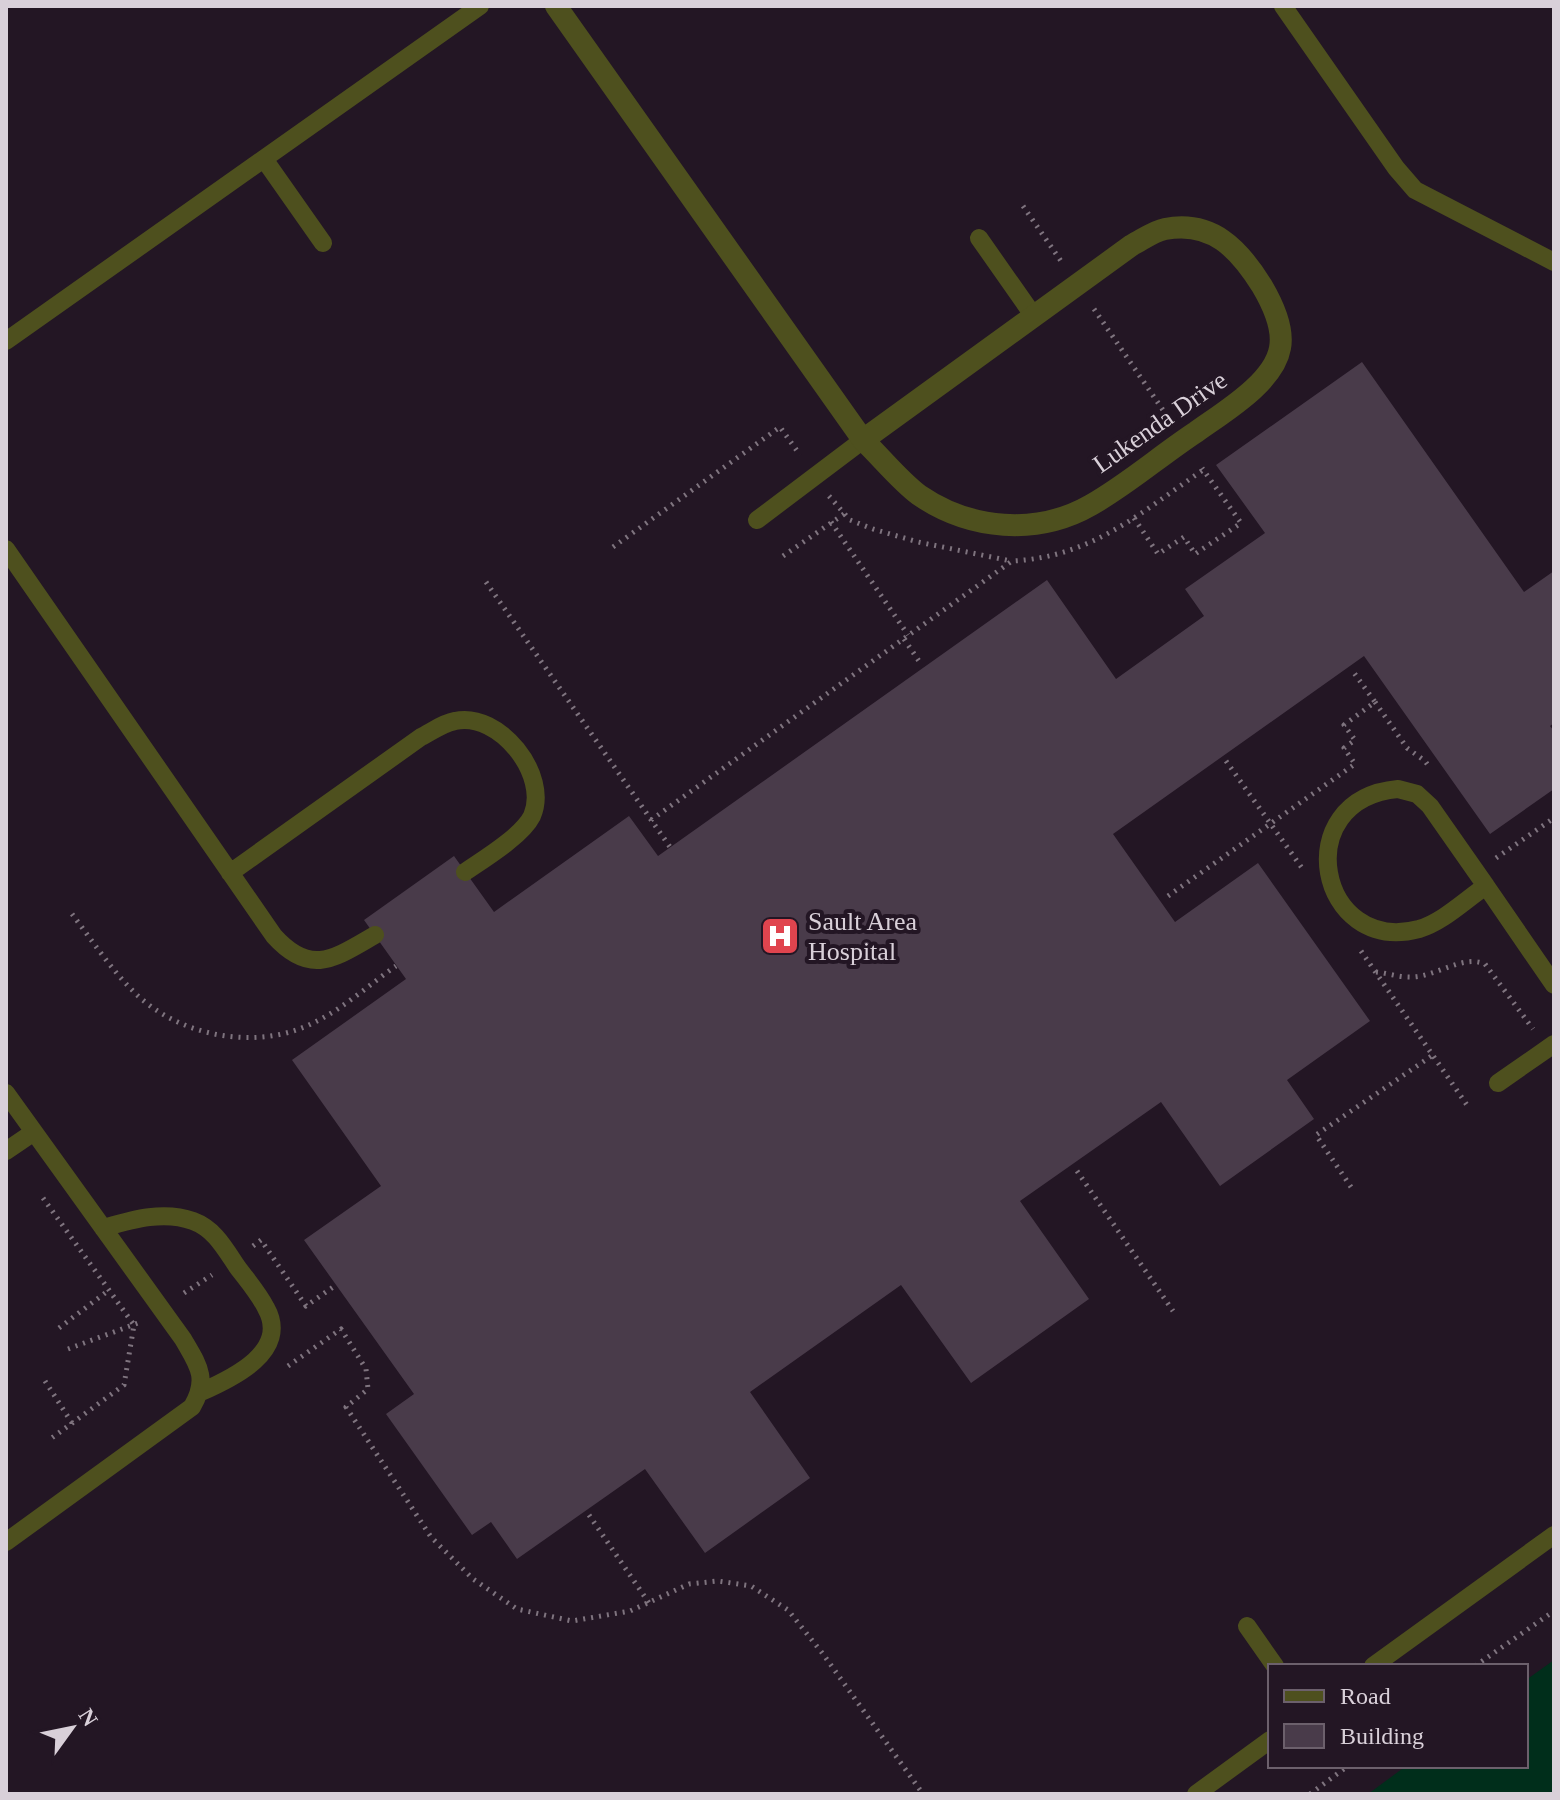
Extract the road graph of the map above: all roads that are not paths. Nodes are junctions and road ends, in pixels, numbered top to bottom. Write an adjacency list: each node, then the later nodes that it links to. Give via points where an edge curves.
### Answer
1 (480, 6): 4 (lane)
2 (556, 6): 10 (street, Lukenda Drive)
3 (1283, 6): 7 (lane, via 1415,190)
4 (264, 159): 6 (lane); 9 (lane)
5 (979, 238): 8 (lane)
6 (323, 243)
7 (1554, 262)
8 (1033, 315): 10 (street, Lukenda Drive); 10 (street, Lukenda Drive, via 1142,240 1162,229 1185,227 1234,247 1274,306 1281,348 1252,391 1090,506 1048,521 1009,526 965,520 919,494)
9 (6, 341)
10 (863, 440): 11 (lane)
11 (757, 520)
12 (6, 549): 14 (lane)
13 (465, 872): 14 (lane, via 519,832 532,816 535,793 513,743 495,728 455,720 421,737)
14 (230, 873): 16 (lane, via 287,951 307,961 338,956)
15 (1481, 879): 15 (lane, via 1417,794 1383,790 1361,799 1342,815 1330,836 1326,860 1340,903 1376,929 1421,928 1442,917); 17 (lane)
16 (375, 935)
17 (1554, 985)
18 (1550, 1047): 19 (lane)
19 (1498, 1083)
20 (6, 1093): 21 (lane)
21 (34, 1132): 22 (lane); 23 (lane)
22 (6, 1151)
23 (103, 1228): 24 (lane, via 198,1365); 24 (lane, via 142,1217 191,1220 211,1230 267,1309 273,1329 268,1347 231,1379)
24 (201, 1392): 26 (lane, via 179,1418)
25 (1554, 1535): 29 (lane)
26 (6, 1542)
27 (1247, 1626): 28 (lane)
28 (1274, 1664)
29 (1376, 1664)
30 (1268, 1741): 31 (lane)
31 (1196, 1794)

